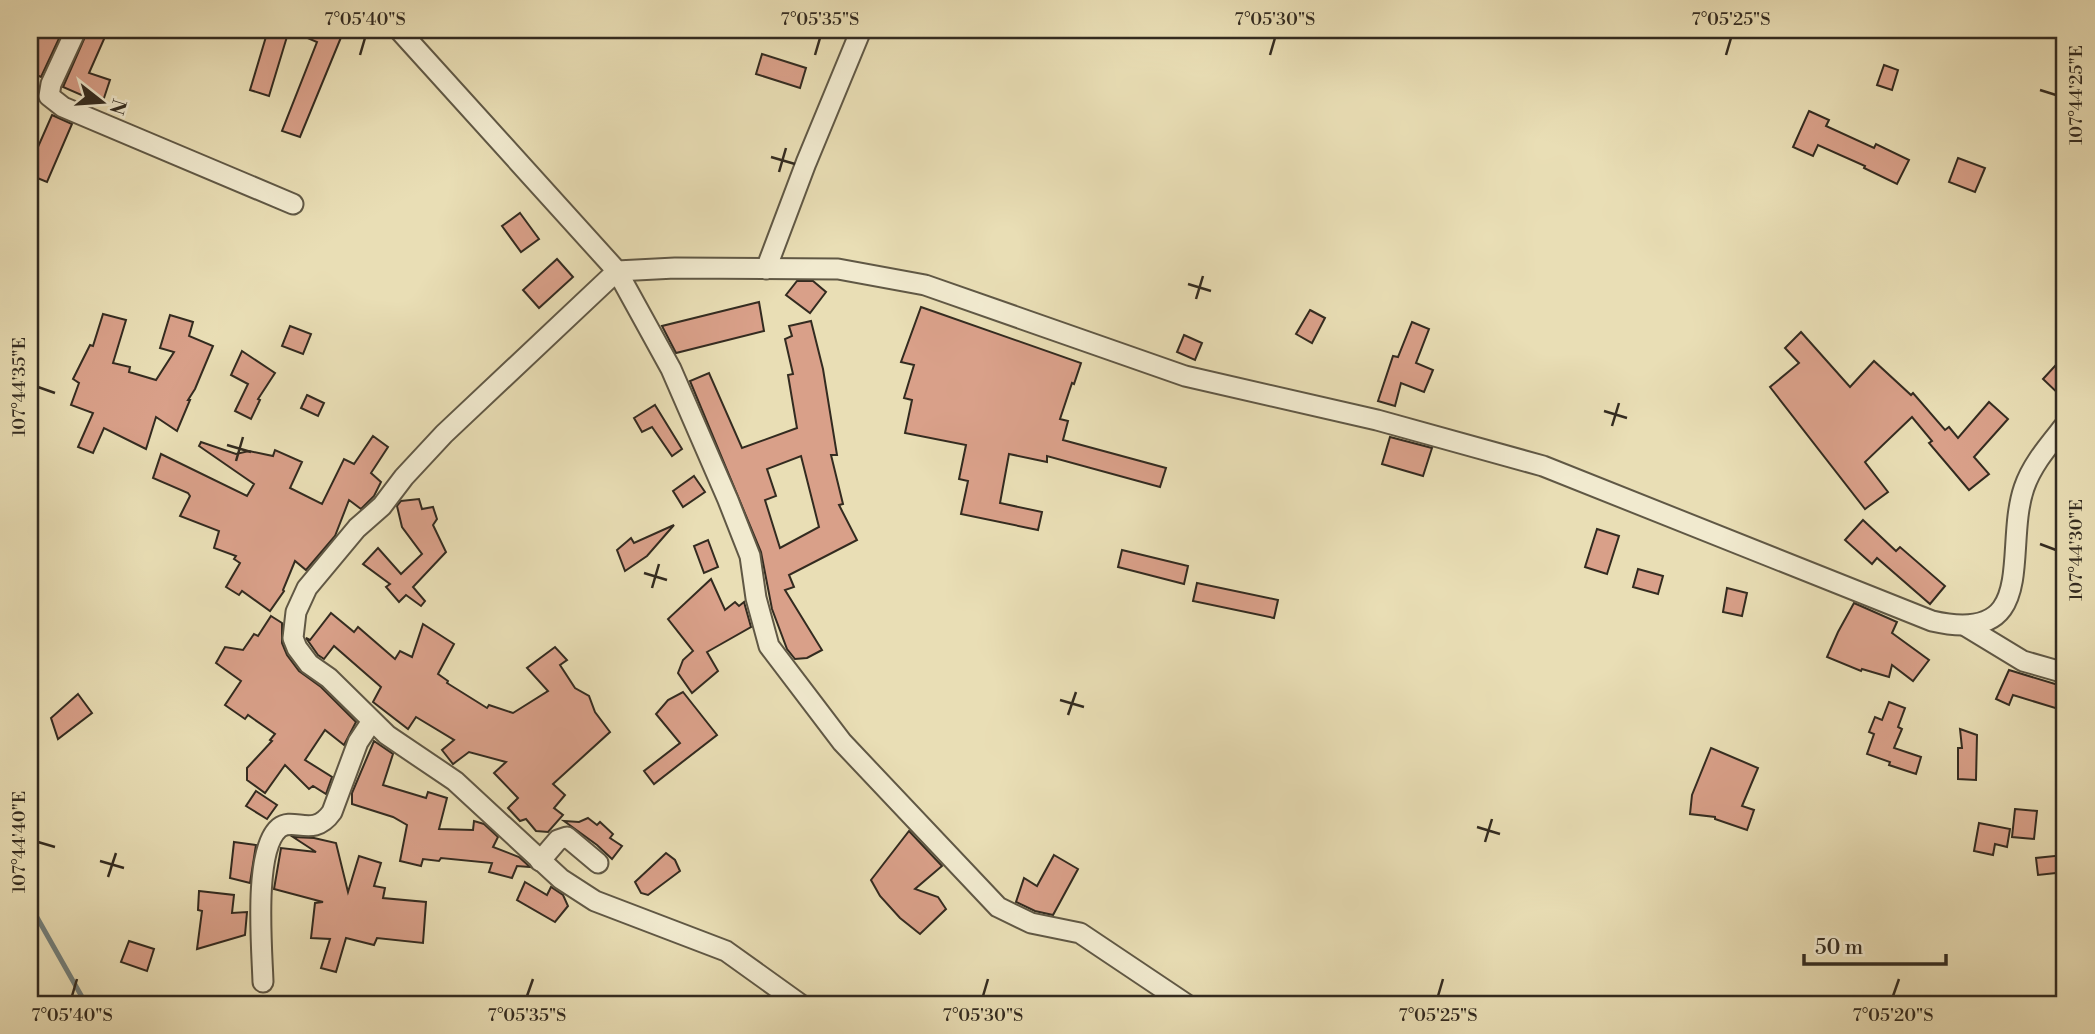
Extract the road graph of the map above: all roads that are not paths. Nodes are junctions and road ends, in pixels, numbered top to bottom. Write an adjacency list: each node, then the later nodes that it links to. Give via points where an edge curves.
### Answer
1 (76, 30): 4 (street, via 51,84 50,96 62,107)
2 (399, 30): 6 (street)
3 (861, 30): 5 (street)
4 (293, 204)
5 (766, 269): 6 (street); 8 (street, via 838,269 925,285 1185,376 1377,420 1543,466 1912,615)
6 (617, 271): 10 (street, via 444,434 307,588 293,622 297,648); 15 (street, via 671,369 728,500 750,556 769,646 842,742 998,907 1031,923 1080,933)
7 (2065, 425): 8 (street, via 2024,488 2007,602 1994,616)
8 (1968, 627): 9 (street, via 2024,661)
9 (2065, 673)
10 (372, 722): 11 (street, via 456,781); 13 (street, via 358,742 325,822 283,826 269,843 261,884)
11 (540, 861): 12 (street, via 558,840 567,838); 14 (street, via 595,901 726,951)
12 (598, 863)
13 (263, 982)
14 (800, 1004)
15 (1186, 1004)

